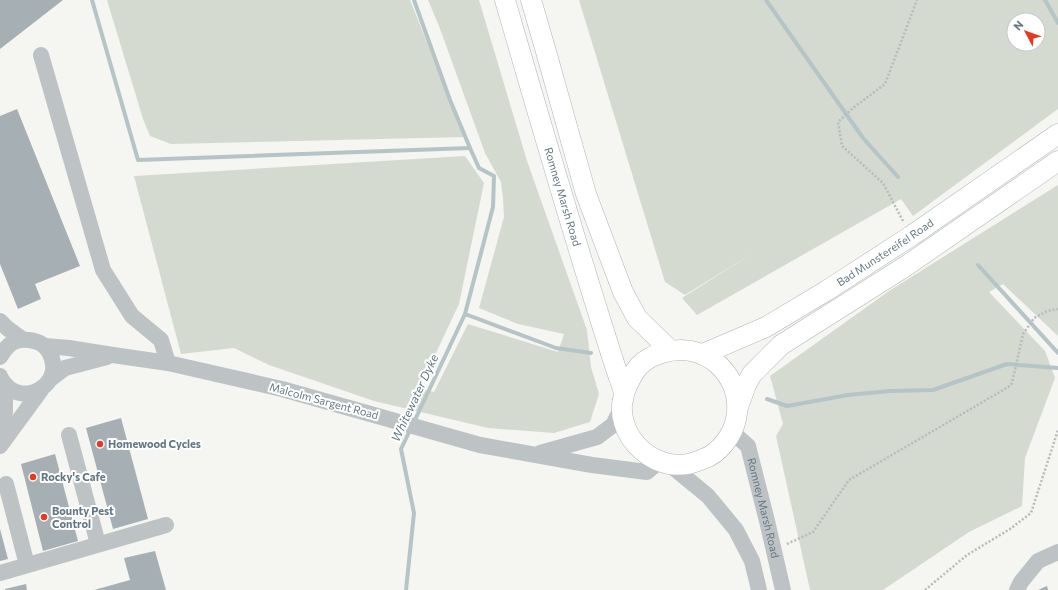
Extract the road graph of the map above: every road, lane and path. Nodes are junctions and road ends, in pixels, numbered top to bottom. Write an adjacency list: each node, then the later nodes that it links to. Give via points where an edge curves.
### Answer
1 (505, 0): 19 (main road, Romney Marsh Road)
2 (531, 0): 12 (main road, Romney Marsh Road, via 586,194 623,292 637,318)
3 (916, 0): 7 (path, via 885,84 838,122 842,146 883,183)
4 (40, 55): 16 (street, via 103,270 132,316 160,340)
5 (1058, 134): 7 (main road, Bad Munstereifel Road)
6 (1058, 162): 20 (main road, Bad Munstereifel Road, via 906,266 781,345 752,374)
7 (911, 236): 13 (main road, Bad Munstereifel Road, via 766,327)
8 (1058, 309): 31 (path, via 1034,318 1022,334 1010,386 849,480 813,532)
9 (0, 321): 10 (street)
10 (22, 339): 11 (street, Malcolm Sargent Road, via 36,340); 15 (street, via 9,344)
11 (46, 346): 14 (street, Malcolm Sargent Road); 18 (street, via 53,359 54,369)
12 (670, 350): 13 (main road, via 687,350); 19 (main road, via 654,355 641,364 630,377)
13 (703, 354): 20 (main road, via 717,363 728,376 735,391)
14 (112, 355): 16 (street, Malcolm Sargent Road); 18 (street, Malcolm Sargent Road, via 65,368)
15 (0, 356)
16 (168, 363): 26 (street, Malcolm Sargent Road, via 282,389 480,445)
17 (2, 380): 18 (street, via 15,392 28,394); 22 (street, via 5,412)
18 (46, 384): 25 (street)
19 (623, 400): 26 (street, Malcolm Sargent Road, via 613,425 597,438); 27 (main road, via 624,423 630,437 640,450)
20 (738, 408): 23 (main road)
21 (1058, 430): 37 (path, via 1031,512 1010,529 967,555)
22 (0, 432)
23 (732, 432): 27 (main road, via 721,448 706,459 688,464); 31 (street, Romney Marsh Road, via 748,446)
24 (69, 435): 30 (street)
25 (0, 446)
26 (534, 455): 27 (street, Malcolm Sargent Road, via 647,472)
27 (665, 463): 35 (street, via 708,496 736,530 752,561)
28 (6, 484): 33 (street)
29 (166, 525): 30 (street)
30 (98, 544): 33 (street)
31 (774, 550): 36 (street, Romney Marsh Road)
32 (1058, 552): 38 (street, via 1038,561)
33 (27, 565): 34 (street)
34 (0, 573)
35 (759, 590)
36 (783, 590)
37 (925, 590)
38 (1017, 590)

